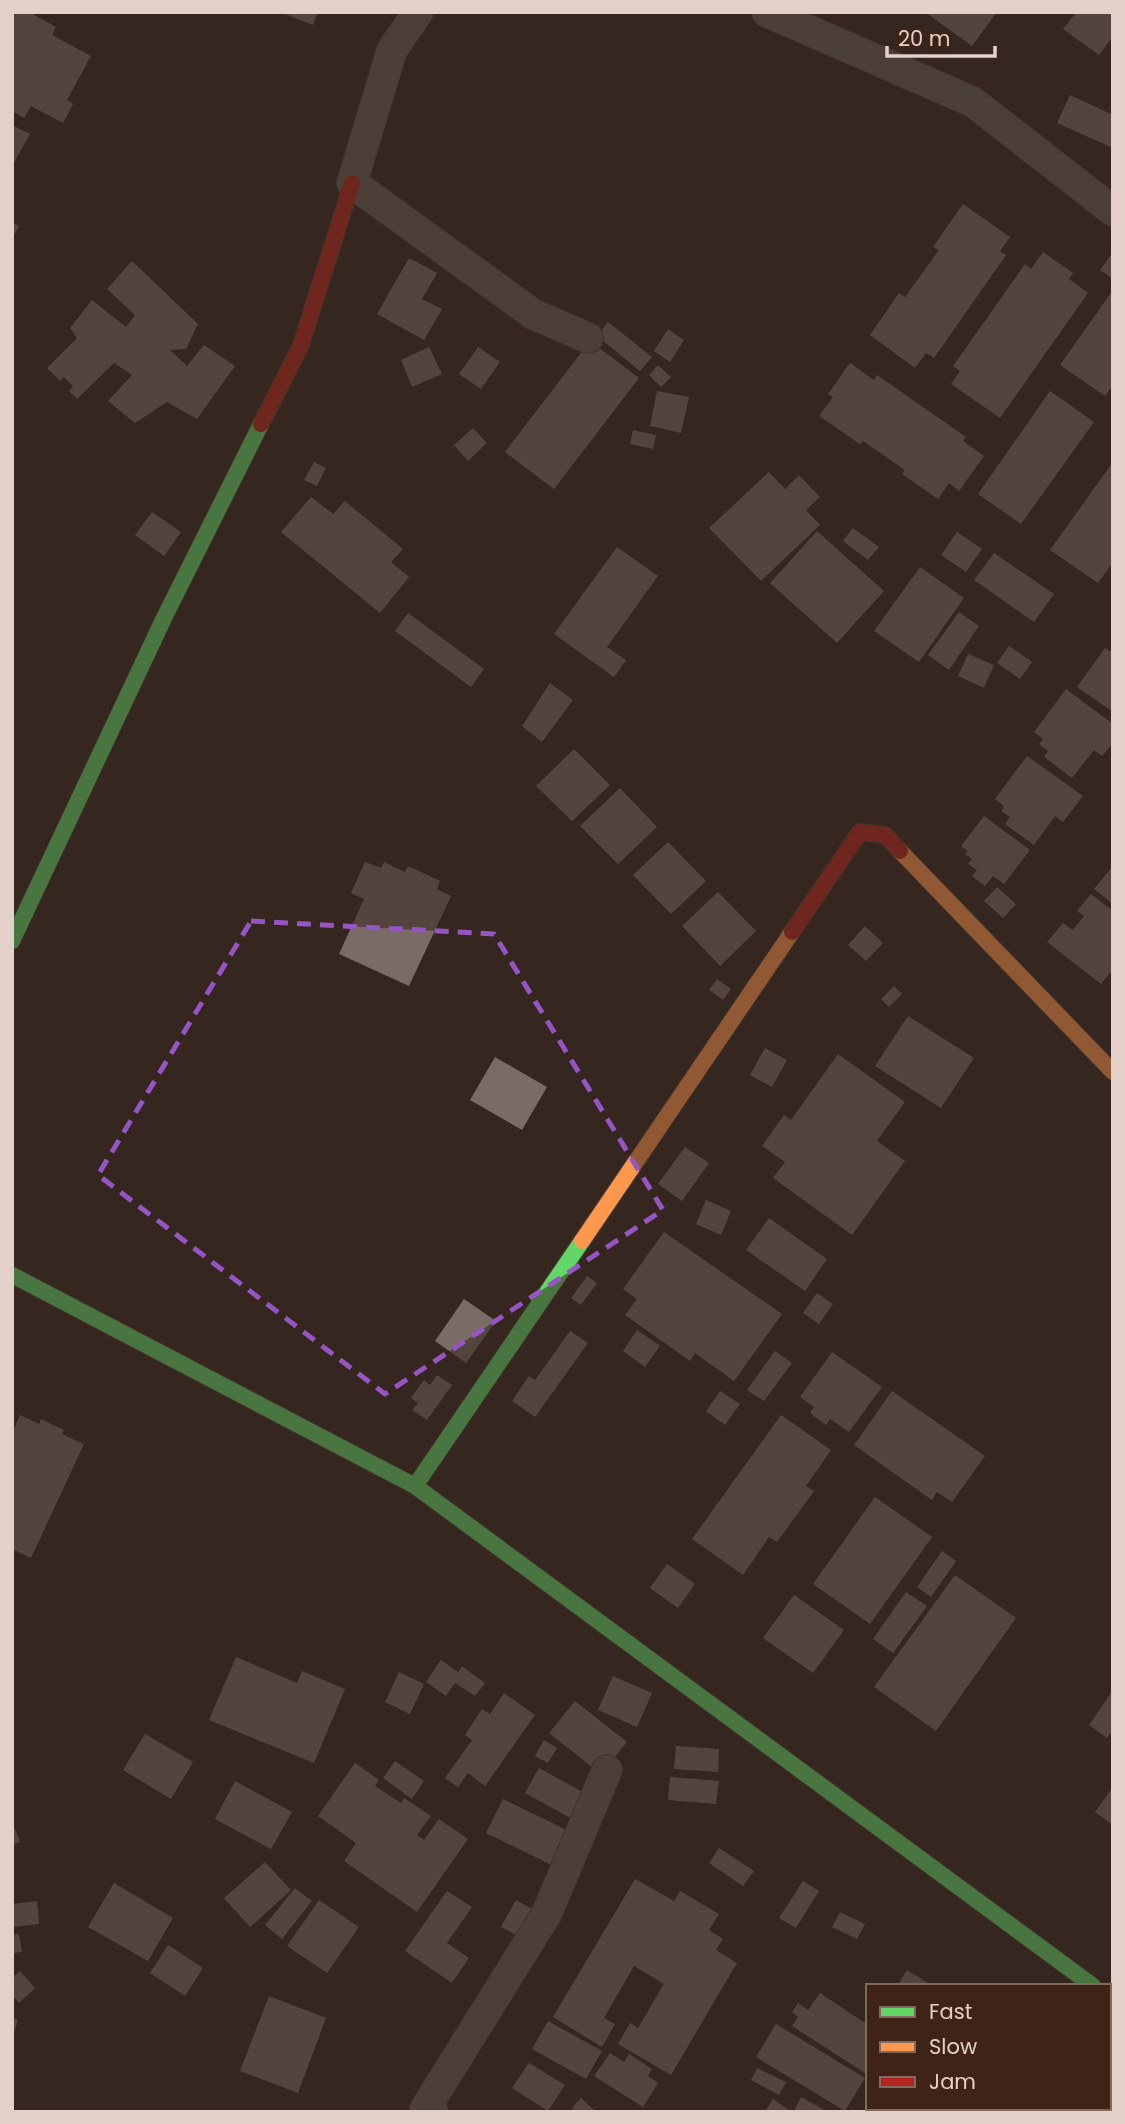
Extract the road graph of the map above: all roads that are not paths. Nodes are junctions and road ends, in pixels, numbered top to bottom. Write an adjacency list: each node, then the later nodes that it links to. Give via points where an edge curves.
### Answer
1 (418, 12): 3 (street, via 392,50)
2 (767, 12): 4 (street, via 973,102)
3 (352, 183): 5 (street, via 533,314); 6 (street, via 301,345 164,618)
4 (1113, 211)
5 (588, 338)
6 (12, 941)
7 (1113, 1072): 9 (street, via 885,835 860,832)
8 (12, 1275): 9 (street)
9 (415, 1486): 11 (street)
10 (607, 1770): 12 (street, via 547,1913)
11 (1090, 1984)
12 (421, 2111)

